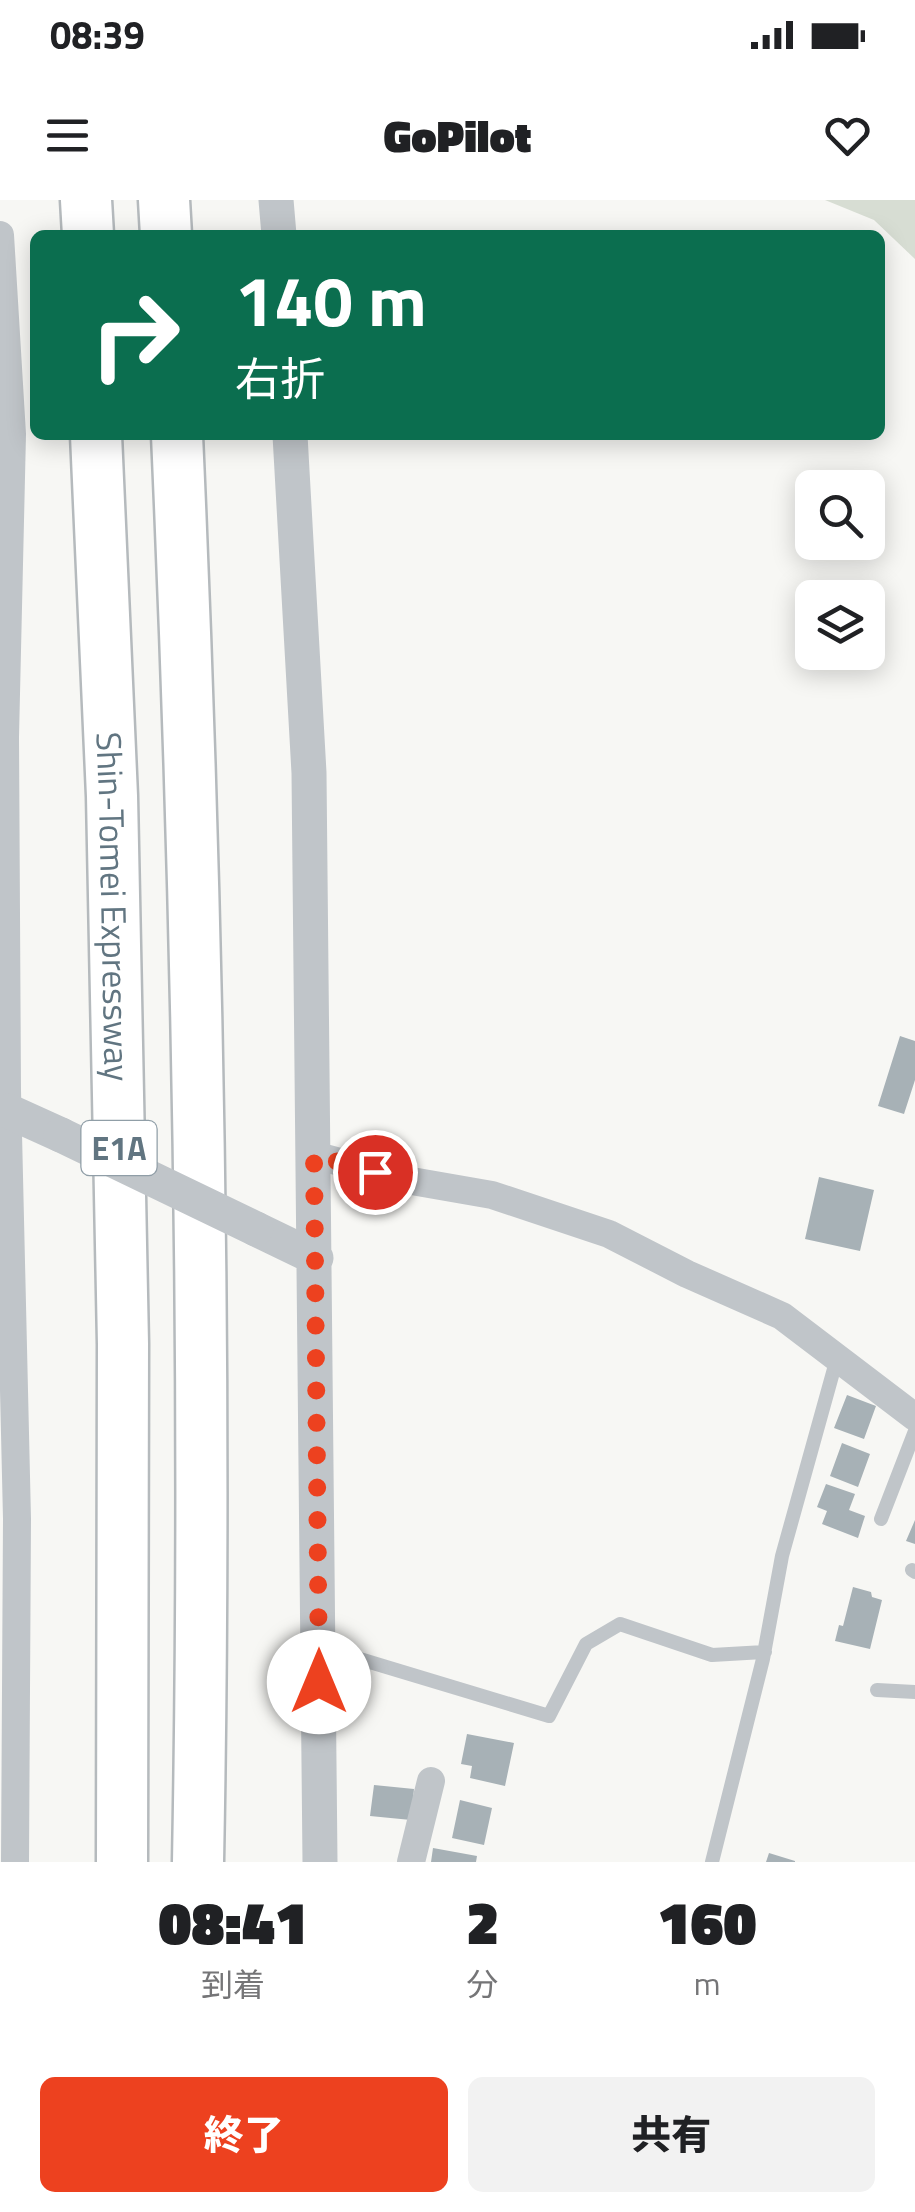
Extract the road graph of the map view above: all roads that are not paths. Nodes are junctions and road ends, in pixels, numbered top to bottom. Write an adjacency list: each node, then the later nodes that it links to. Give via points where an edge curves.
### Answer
1 (164, 200): 3 (highway)
2 (276, 200): 4 (street)
3 (166, 230)
4 (278, 230)
5 (0, 236): 9 (street, via 12,434)
6 (96, 440): 24 (highway, Shin-Tomei Expressway / E1A, via 112,796 122,1324)
7 (176, 440): 25 (highway, E1A, via 191,753 200,1285)
8 (290, 440): 10 (street, via 309,773)
9 (5, 1097): 11 (street, bridge, via 60,1136); 15 (street)
10 (314, 1155): 11 (street); 12 (street, via 492,1195 609,1234 782,1316)
11 (316, 1258): 18 (street)
12 (836, 1358): 13 (street); 19 (lane, via 782,1556)
13 (915, 1417)
14 (915, 1431): 16 (lane)
15 (8, 1444): 17 (street)
16 (881, 1519)
17 (8, 1622): 23 (street)
18 (318, 1646): 19 (lane, via 550,1716 586,1644 620,1624 712,1655); 26 (street)
19 (764, 1652): 28 (lane)
20 (877, 1690): 21 (lane)
21 (915, 1692)
22 (431, 1781): 27 (street)
23 (15, 1862)
24 (122, 1862)
25 (198, 1862)
26 (320, 1862)
27 (411, 1862)
28 (712, 1862)

